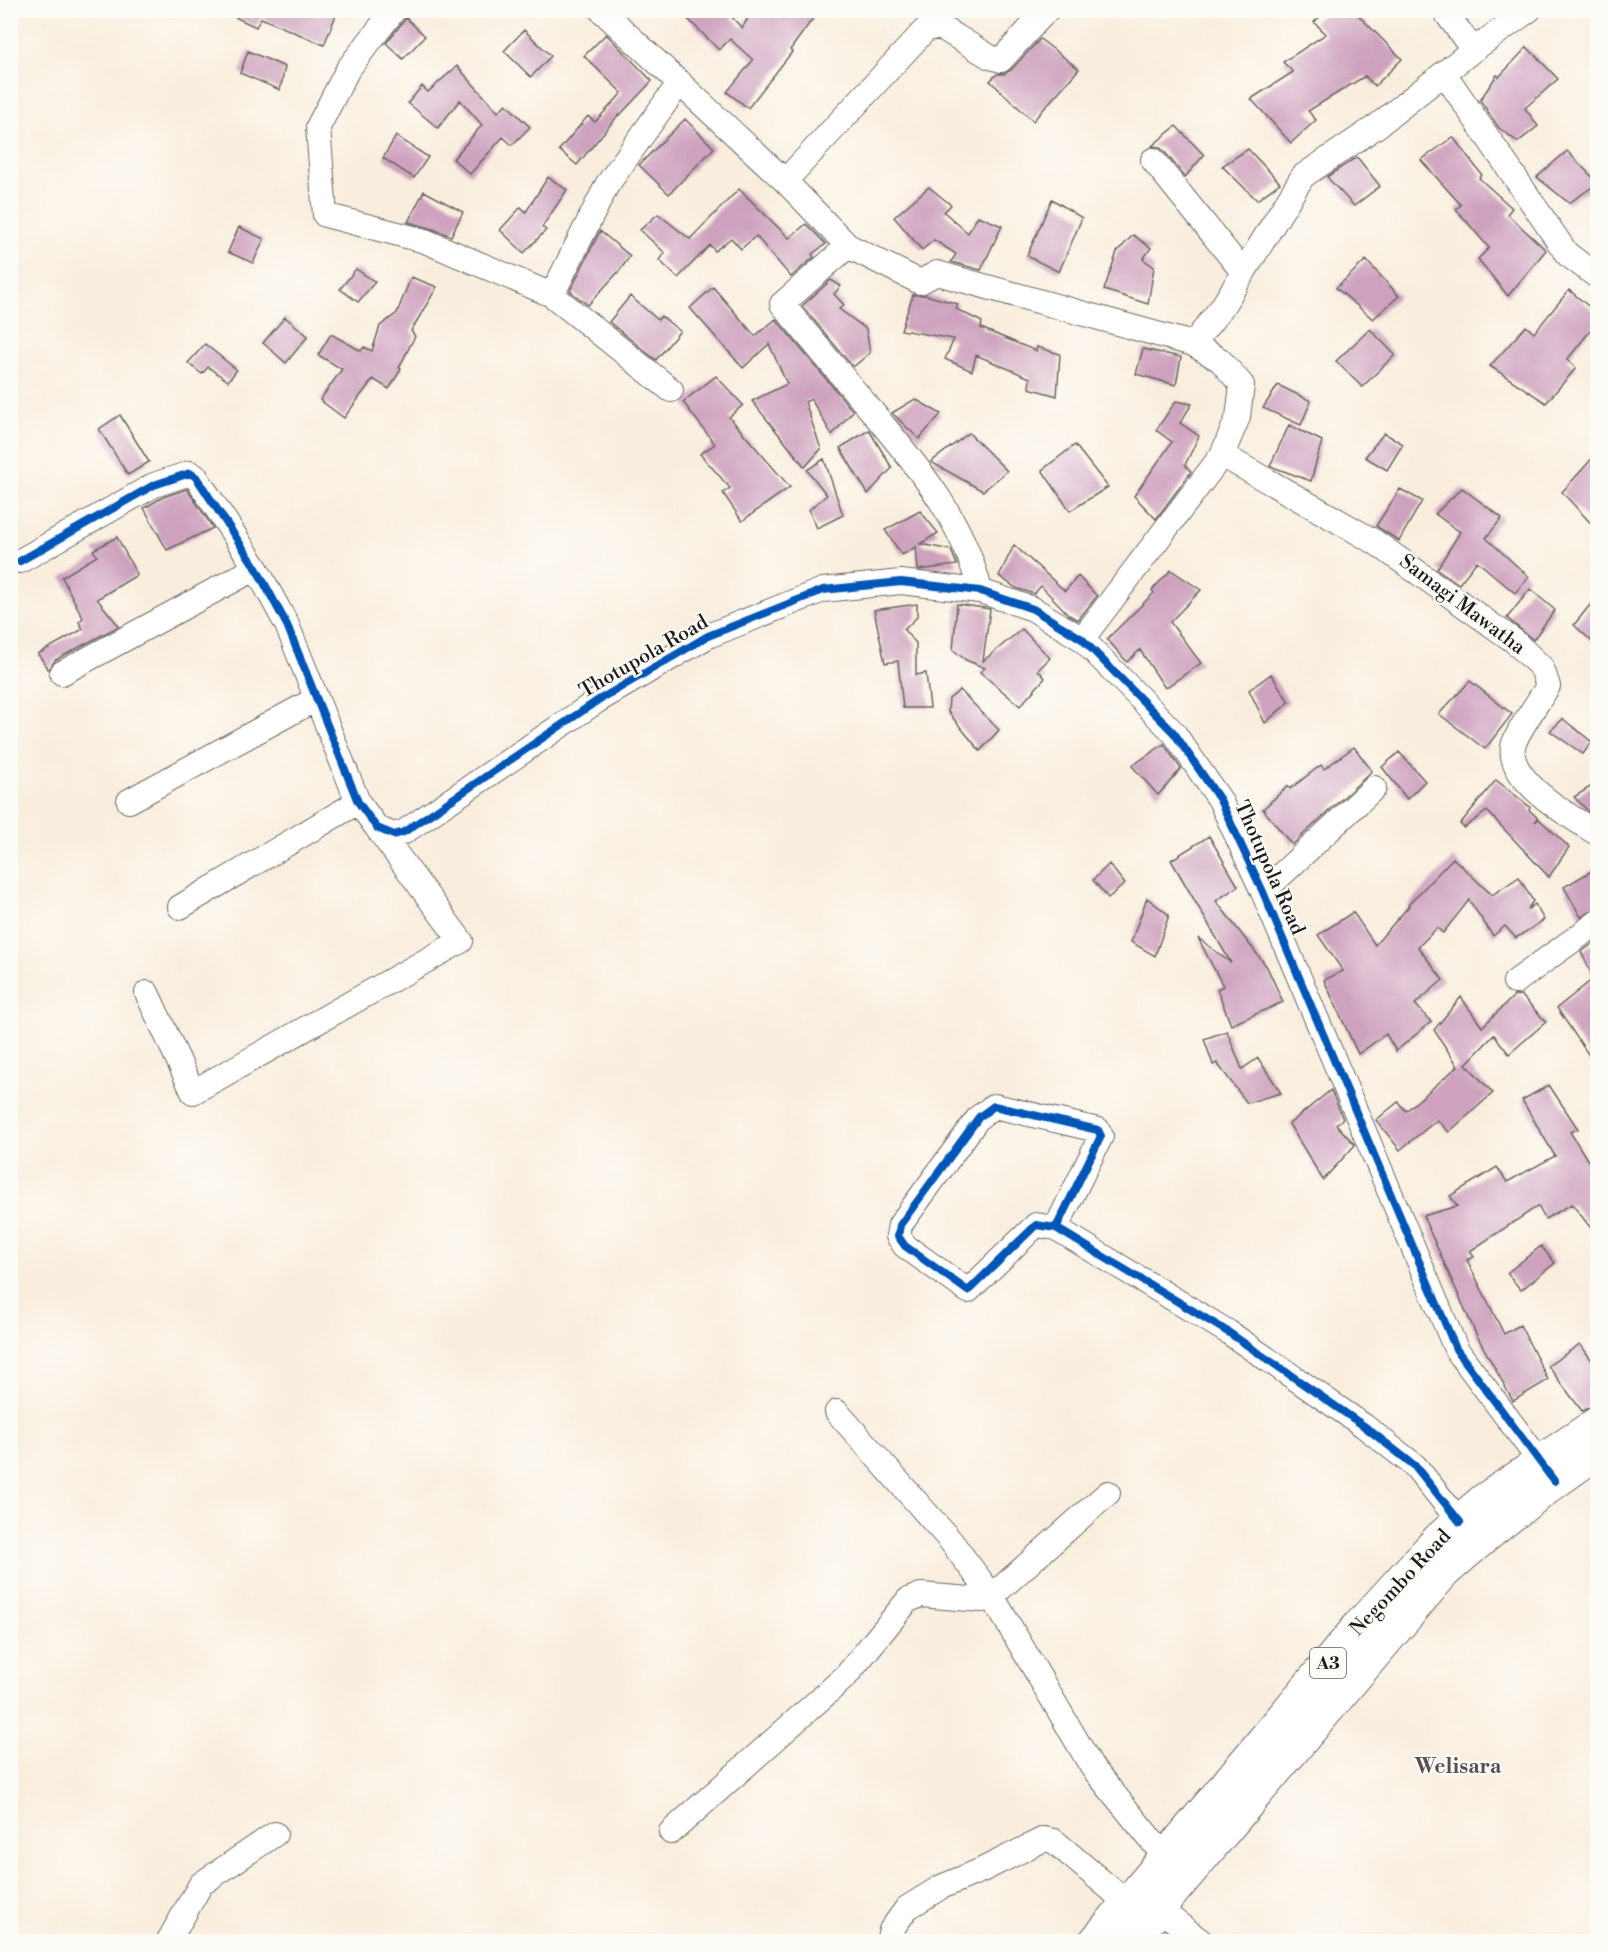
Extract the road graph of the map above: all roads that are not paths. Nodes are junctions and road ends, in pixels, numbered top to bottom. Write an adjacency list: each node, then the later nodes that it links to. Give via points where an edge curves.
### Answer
1 (394, 10): 15 (street, via 348,69 318,127 325,215 425,241)
2 (601, 10): 9 (street)
3 (1047, 10): 6 (street, via 1001,60 939,27)
4 (1444, 10): 7 (street)
5 (1529, 10): 7 (street)
6 (933, 19): 11 (street)
7 (1473, 50): 8 (street)
8 (1443, 73): 13 (street, via 1568,255); 14 (street, via 1377,126 1303,176)
9 (680, 82): 11 (street); 15 (street, via 607,185)
10 (1153, 160): 14 (street)
11 (785, 181): 12 (street)
12 (848, 246): 16 (street, via 920,282 937,273); 21 (street, via 782,304 911,459 947,509 974,563)
13 (1593, 266)
14 (1243, 272): 16 (street, via 1222,307)
15 (552, 295): 17 (street)
16 (1192, 344): 18 (street, via 1221,360 1242,385 1238,417)
17 (671, 390)
18 (1222, 455): 22 (street); 29 (street, Samagi Mawatha, via 1375,542 1514,641 1542,668 1548,686 1513,744 1516,769 1548,802)
19 (20, 561): 20 (street, via 154,485 190,473)
20 (256, 568): 23 (street); 24 (street, via 287,625)
21 (980, 591): 22 (street, Thotupola Road, via 1033,609); 28 (street, Thotupola Road, via 901,582 823,590 708,636 597,701 404,832 394,836)
22 (1082, 639): 30 (street, Thotupola Road, via 1174,732 1220,800)
23 (62, 673)
24 (316, 699): 26 (street); 27 (street)
25 (1374, 788): 30 (street)
26 (129, 801)
27 (358, 801): 28 (street); 31 (street)
28 (377, 828): 34 (street, via 460,941 193,1092)
29 (1598, 834)
30 (1263, 892): 39 (street, Thotupola Road, via 1456,1349)
31 (180, 908)
32 (1598, 922): 33 (street)
33 (1515, 982)
34 (147, 993)
35 (1056, 1228): 35 (street, via 1101,1136 1098,1130 994,1106 979,1116 900,1225 898,1236 905,1246 968,1292 1036,1225); 41 (street, via 1228,1332 1364,1426 1415,1467)
36 (837, 1412): 42 (street, via 950,1540)
37 (1598, 1423): 39 (highway, Negombo Road / A3)
38 (1598, 1452): 39 (highway, Negombo Road / A3)
39 (1547, 1471): 41 (highway, Negombo Road / A3, via 1483,1501); 47 (highway, Negombo Road / A3, via 1443,1573)
40 (1108, 1493): 42 (street)
41 (1460, 1522): 45 (highway, Negombo Road / A3, via 1360,1625)
42 (992, 1596): 43 (street, via 982,1600 921,1595 908,1600 846,1676); 45 (street, via 1092,1767)
43 (671, 1832)
44 (275, 1834): 48 (street, via 201,1884)
45 (1165, 1857): 46 (highway, Negombo Road / A3)
46 (1127, 1903): 49 (street, via 1054,1841 1044,1839 941,1887 907,1908); 50 (highway, Negombo Road / A3)
47 (1159, 1908): 51 (highway, Negombo Road / A3); 52 (street)
48 (168, 1941)
49 (888, 1941)
50 (1095, 1941)
51 (1131, 1941)
52 (1202, 1941)

